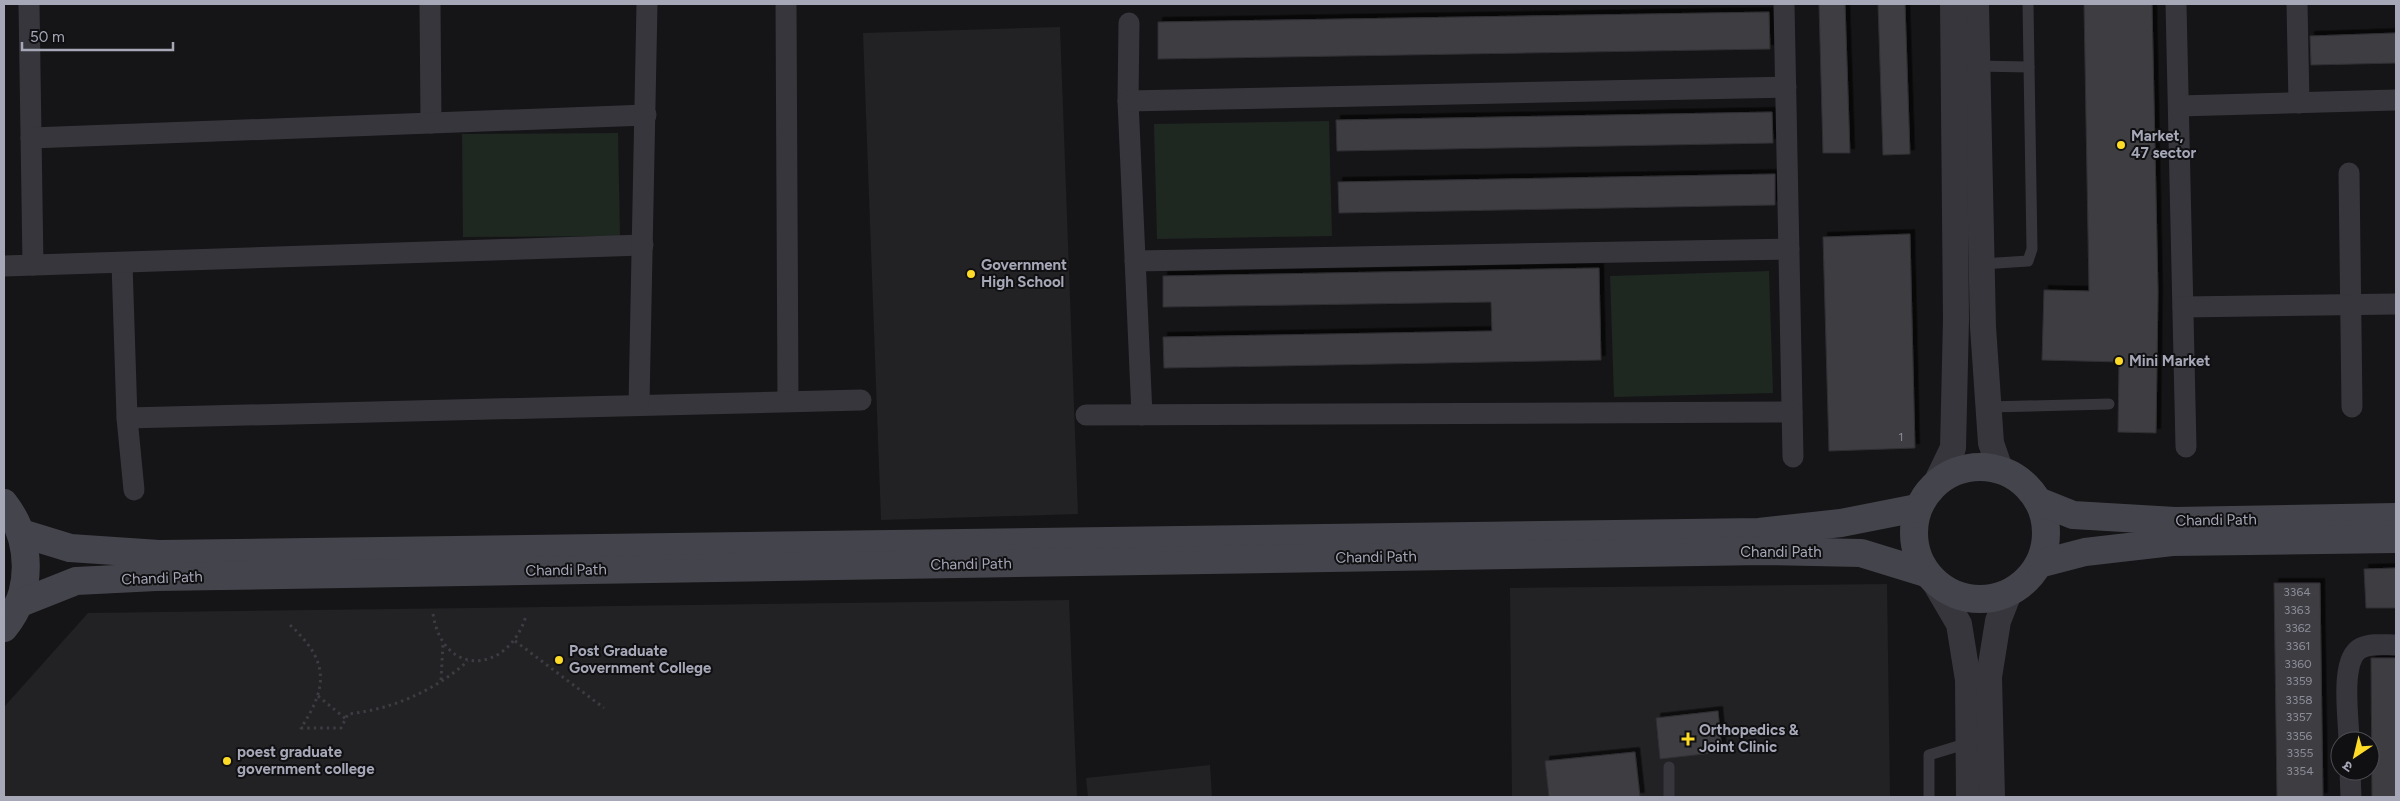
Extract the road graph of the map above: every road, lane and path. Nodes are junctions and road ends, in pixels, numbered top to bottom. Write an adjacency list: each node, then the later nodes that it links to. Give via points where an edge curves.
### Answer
1 (29, 4): 21 (street)
2 (430, 4): 20 (street)
3 (647, 4): 19 (street)
4 (786, 4): 34 (street)
5 (1784, 4): 14 (street)
6 (1952, 4): 46 (street, via 1956,310 1953,448)
7 (1976, 4): 12 (street)
8 (2028, 4): 13 (lane)
9 (2176, 4): 18 (street)
10 (2297, 4): 17 (street)
11 (1129, 23): 16 (street)
12 (1977, 66): 13 (lane); 27 (street)
13 (2029, 68): 27 (lane, via 2031,256 2028,261 2020,263)
14 (1786, 87): 16 (street); 24 (street)
15 (2396, 100): 17 (street)
16 (1128, 101): 25 (street)
17 (2299, 103): 18 (street)
18 (2179, 106): 32 (street)
19 (646, 115): 20 (street); 23 (street)
20 (431, 123): 21 (street)
21 (31, 138): 28 (street)
22 (2349, 173): 31 (street)
23 (643, 245): 26 (street); 35 (street)
24 (1789, 249): 25 (street); 39 (street)
25 (1135, 261): 41 (street)
26 (122, 263): 28 (street); 42 (street)
27 (1982, 264): 37 (street)
28 (33, 265): 29 (street)
29 (4, 266)
30 (2396, 304): 31 (street)
31 (2350, 305): 32 (street); 38 (street)
32 (2183, 307): 43 (street)
33 (861, 400): 34 (street)
34 (788, 401): 35 (street)
35 (639, 404): 42 (street)
36 (2109, 404): 37 (lane)
37 (1989, 407): 45 (street, via 1991,444)
38 (2352, 407)
39 (1792, 412): 41 (street); 44 (street)
40 (1086, 415): 41 (street)
41 (1142, 415)
42 (127, 418): 47 (street)
43 (2186, 447)
44 (1793, 457)
45 (2000, 469): 46 (main road, via 1976,466); 48 (main road, via 2024,483)
46 (1938, 479): 50 (main road)
47 (134, 490)
48 (2038, 501): 51 (main road, Chandi Path, via 2074,514 2175,521); 54 (main road, via 2046,529)
49 (4, 502): 52 (main road)
50 (1917, 508): 52 (main road, Chandi Path, via 1841,523 1758,532 199,554 70,548); 55 (main road, via 1913,537 1918,560)
51 (2396, 517)
52 (20, 533): 57 (main road, via 26,576)
53 (2396, 539): 54 (main road, Chandi Path, via 2172,542 2085,552)
54 (2039, 564): 56 (main road, via 2030,578)
55 (1930, 578): 56 (main road, via 1957,596 1984,600); 57 (main road, Chandi Path, via 1861,553 1763,551 166,577 76,581); 71 (street, via 1959,624 1968,680)
56 (2009, 594): 77 (street, via 1998,621 1989,677)
57 (18, 604): 61 (main road)
58 (433, 614): 63 (path)
59 (526, 616): 62 (path)
60 (290, 625): 67 (path, via 316,655 321,680)
61 (4, 628)
62 (515, 641): 65 (path, via 494,658); 68 (path)
63 (443, 643): 65 (path, via 452,654); 66 (path)
64 (2396, 645): 70 (street, via 2363,647 2351,658 2347,674)
65 (468, 660): 66 (path)
66 (441, 681): 69 (path, via 393,706 348,714)
67 (318, 696): 69 (path); 69 (path, via 301,728 341,728)
68 (604, 708)
69 (346, 719)
70 (2349, 731)
71 (1968, 742): 75 (lane, via 1929,755); 76 (street)
72 (1669, 767): 74 (lane)
73 (2350, 781): 78 (street)
74 (1669, 797)
75 (1929, 797)
76 (1969, 797)
77 (1992, 797)
78 (2351, 797)

